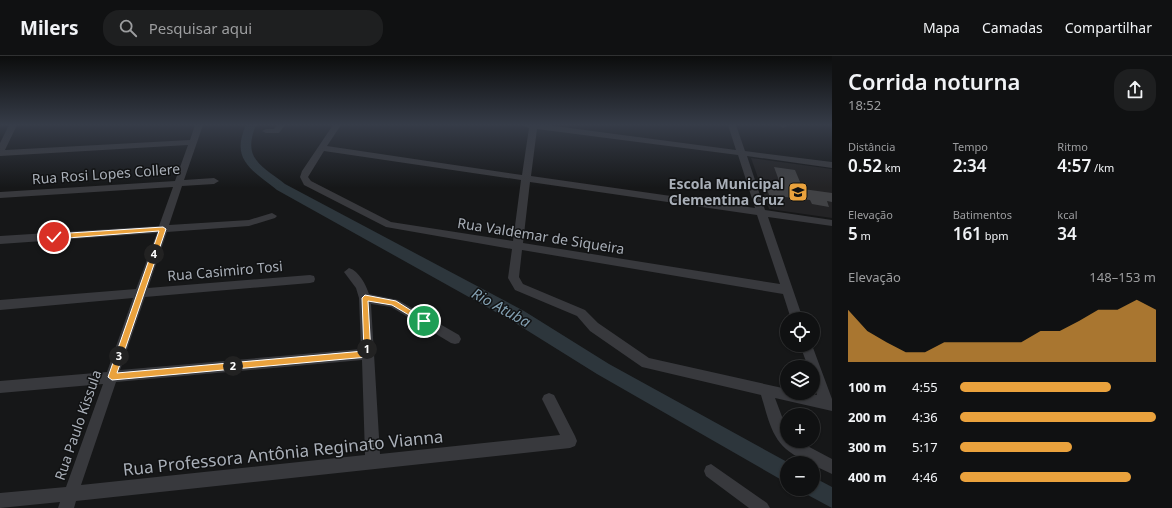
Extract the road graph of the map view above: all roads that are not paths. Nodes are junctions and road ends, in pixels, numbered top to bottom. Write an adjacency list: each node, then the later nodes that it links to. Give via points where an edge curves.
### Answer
1 (114, 146): 9 (street)
2 (192, 146): 14 (street, Rua Paulo Kissula)
3 (529, 146): 12 (street)
4 (709, 146): 8 (street)
5 (714, 146): 8 (street)
6 (740, 146): 8 (street)
7 (321, 148): 12 (street); 21 (street, Rua Valdemar de Siqueira, via 304,177 307,183 390,225)
8 (742, 150): 10 (street); 11 (street); 16 (street)
9 (0, 152)
10 (832, 159)
11 (832, 165)
12 (525, 178): 16 (street); 21 (street)
13 (214, 181): 14 (street, Rua Rosi Lopes Collere)
14 (178, 184): 15 (street, Rua Rosi Lopes Collere); 19 (street, Rua Paulo Kissula)
15 (0, 195)
16 (761, 212): 18 (street); 24 (street)
17 (272, 216): 19 (street, via 249,223)
18 (832, 223)
19 (163, 229): 20 (street); 25 (street, Rua Paulo Kissula)
20 (0, 240)
21 (516, 246): 24 (street, Rua Valdemar de Siqueira); 34 (street, via 513,278 519,287 581,313 594,327 646,363)
22 (349, 272): 26 (street, via 361,286)
23 (310, 280): 25 (street, Rua Casimiro Tosi)
24 (787, 290): 28 (street)
25 (141, 293): 27 (street, Rua Casimiro Tosi); 32 (street, Rua Paulo Kissula)
26 (365, 298): 29 (street, via 394,303); 31 (street)
27 (0, 305)
28 (795, 312)
29 (455, 339)
30 (809, 352): 36 (street)
31 (368, 354): 32 (street); 39 (street)
32 (112, 377): 33 (street); 42 (street, Rua Paulo Kissula)
33 (0, 387)
34 (766, 391): 36 (street); 37 (street)
35 (549, 400): 39 (street, Rua Professora Antônia Reginato Vianna, via 570,441)
36 (830, 404)
37 (780, 433)
38 (795, 448): 40 (street)
39 (373, 462): 42 (street, Rua Professora Antônia Reginato Vianna)
40 (832, 467)
41 (711, 472): 45 (street)
42 (71, 494): 43 (street, Rua Professora Antônia Reginato Vianna); 44 (street, Rua Paulo Kissula)
43 (0, 501)
44 (66, 508)
45 (762, 508)

